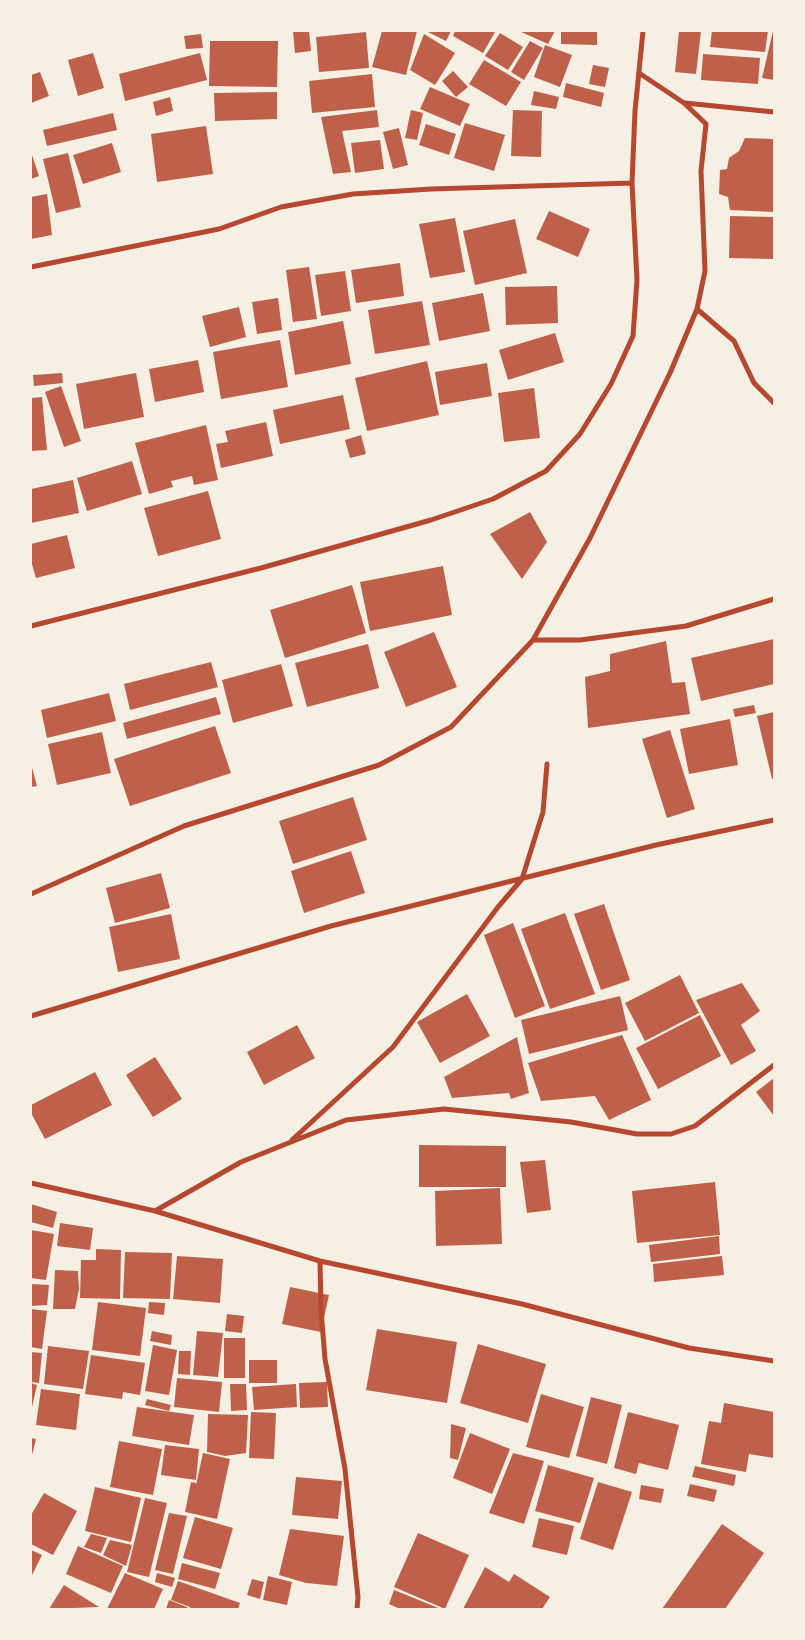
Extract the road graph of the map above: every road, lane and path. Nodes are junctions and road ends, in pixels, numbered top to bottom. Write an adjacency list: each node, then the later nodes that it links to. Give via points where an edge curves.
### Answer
1 (643, 31): 2 (street)
2 (639, 73): 3 (street); 5 (street)
3 (684, 102): 4 (street); 7 (street, via 706,124 701,171 704,271)
4 (774, 112)
5 (632, 183): 6 (street, via 353,194 281,207 219,229); 10 (street, via 636,280 633,336 611,384 580,434 546,471 493,499 431,520 261,568)
6 (31, 267)
7 (697, 309): 8 (street, via 734,341 754,383); 11 (street, via 670,373 590,538)
8 (774, 403)
9 (774, 599): 11 (street, via 686,626 580,640)
10 (31, 626)
11 (533, 640): 15 (street, via 451,727 380,765 184,826)
12 (547, 764): 14 (street, via 543,812)
13 (774, 820): 14 (street, via 656,845)
14 (522, 879): 16 (street, via 331,926); 18 (street, via 393,1047)
15 (31, 894)
16 (31, 1016)
17 (774, 1064): 18 (street, via 695,1126 671,1134 637,1134 571,1122 444,1109 346,1120)
18 (290, 1142): 20 (street, via 241,1162)
19 (31, 1183): 20 (street)
20 (155, 1211): 21 (street)
21 (320, 1261): 22 (street, via 522,1304 689,1348); 23 (street, via 325,1359 345,1469)
22 (774, 1361)
23 (357, 1609)

